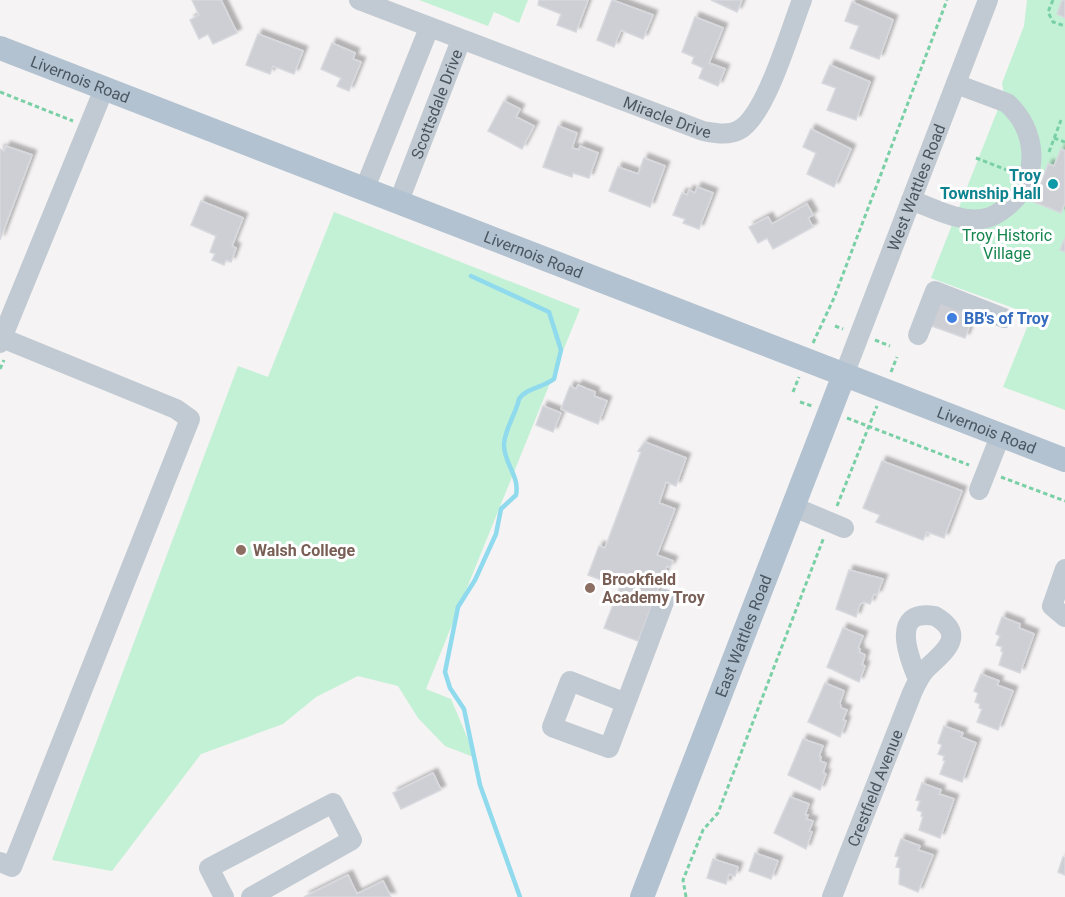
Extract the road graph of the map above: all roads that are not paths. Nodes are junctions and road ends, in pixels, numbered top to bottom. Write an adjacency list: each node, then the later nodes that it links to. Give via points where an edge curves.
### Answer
1 (359, 0): 4 (street, Scottsdale Drive)
2 (802, 0): 5 (street, Miracle Drive, via 762,105 748,124 730,133 703,131)
3 (988, 0): 7 (street, West Wattles Road)
4 (429, 28): 5 (street, Scottsdale Drive); 9 (street)
5 (461, 40): 11 (street, Scottsdale Drive)
6 (0, 48): 8 (main road, Livernois Road)
7 (956, 84): 10 (street, West Wattles Road); 10 (street, via 1012,108 1032,147 1030,173 1015,199 1001,212 984,219 958,217)
8 (104, 89): 9 (main road, Livernois Road); 14 (street)
9 (365, 188): 11 (main road, Livernois Road)
10 (911, 200): 15 (street, West Wattles Road)
11 (399, 201): 15 (main road, Livernois Road)
12 (1004, 318): 13 (street, via 935,291)
13 (918, 335)
14 (1, 340): 26 (street, via 176,409 190,419 12,867)
15 (844, 375): 16 (main road, Livernois Road); 19 (main road, East Wattles Road)
16 (1001, 434): 17 (main road, Livernois Road); 18 (street)
17 (1065, 460)
18 (979, 490)
19 (794, 507): 20 (street); 29 (main road, East Wattles Road)
20 (837, 525)
21 (1065, 569): 23 (street, via 1052,606)
22 (665, 599): 25 (street)
23 (1065, 617)
24 (918, 679): 30 (street, Crestfield Avenue)
25 (626, 703)
26 (0, 862)
27 (224, 897): 28 (street, via 210,868 333,803 352,840)
28 (251, 897)
29 (642, 897)
30 (832, 897)

